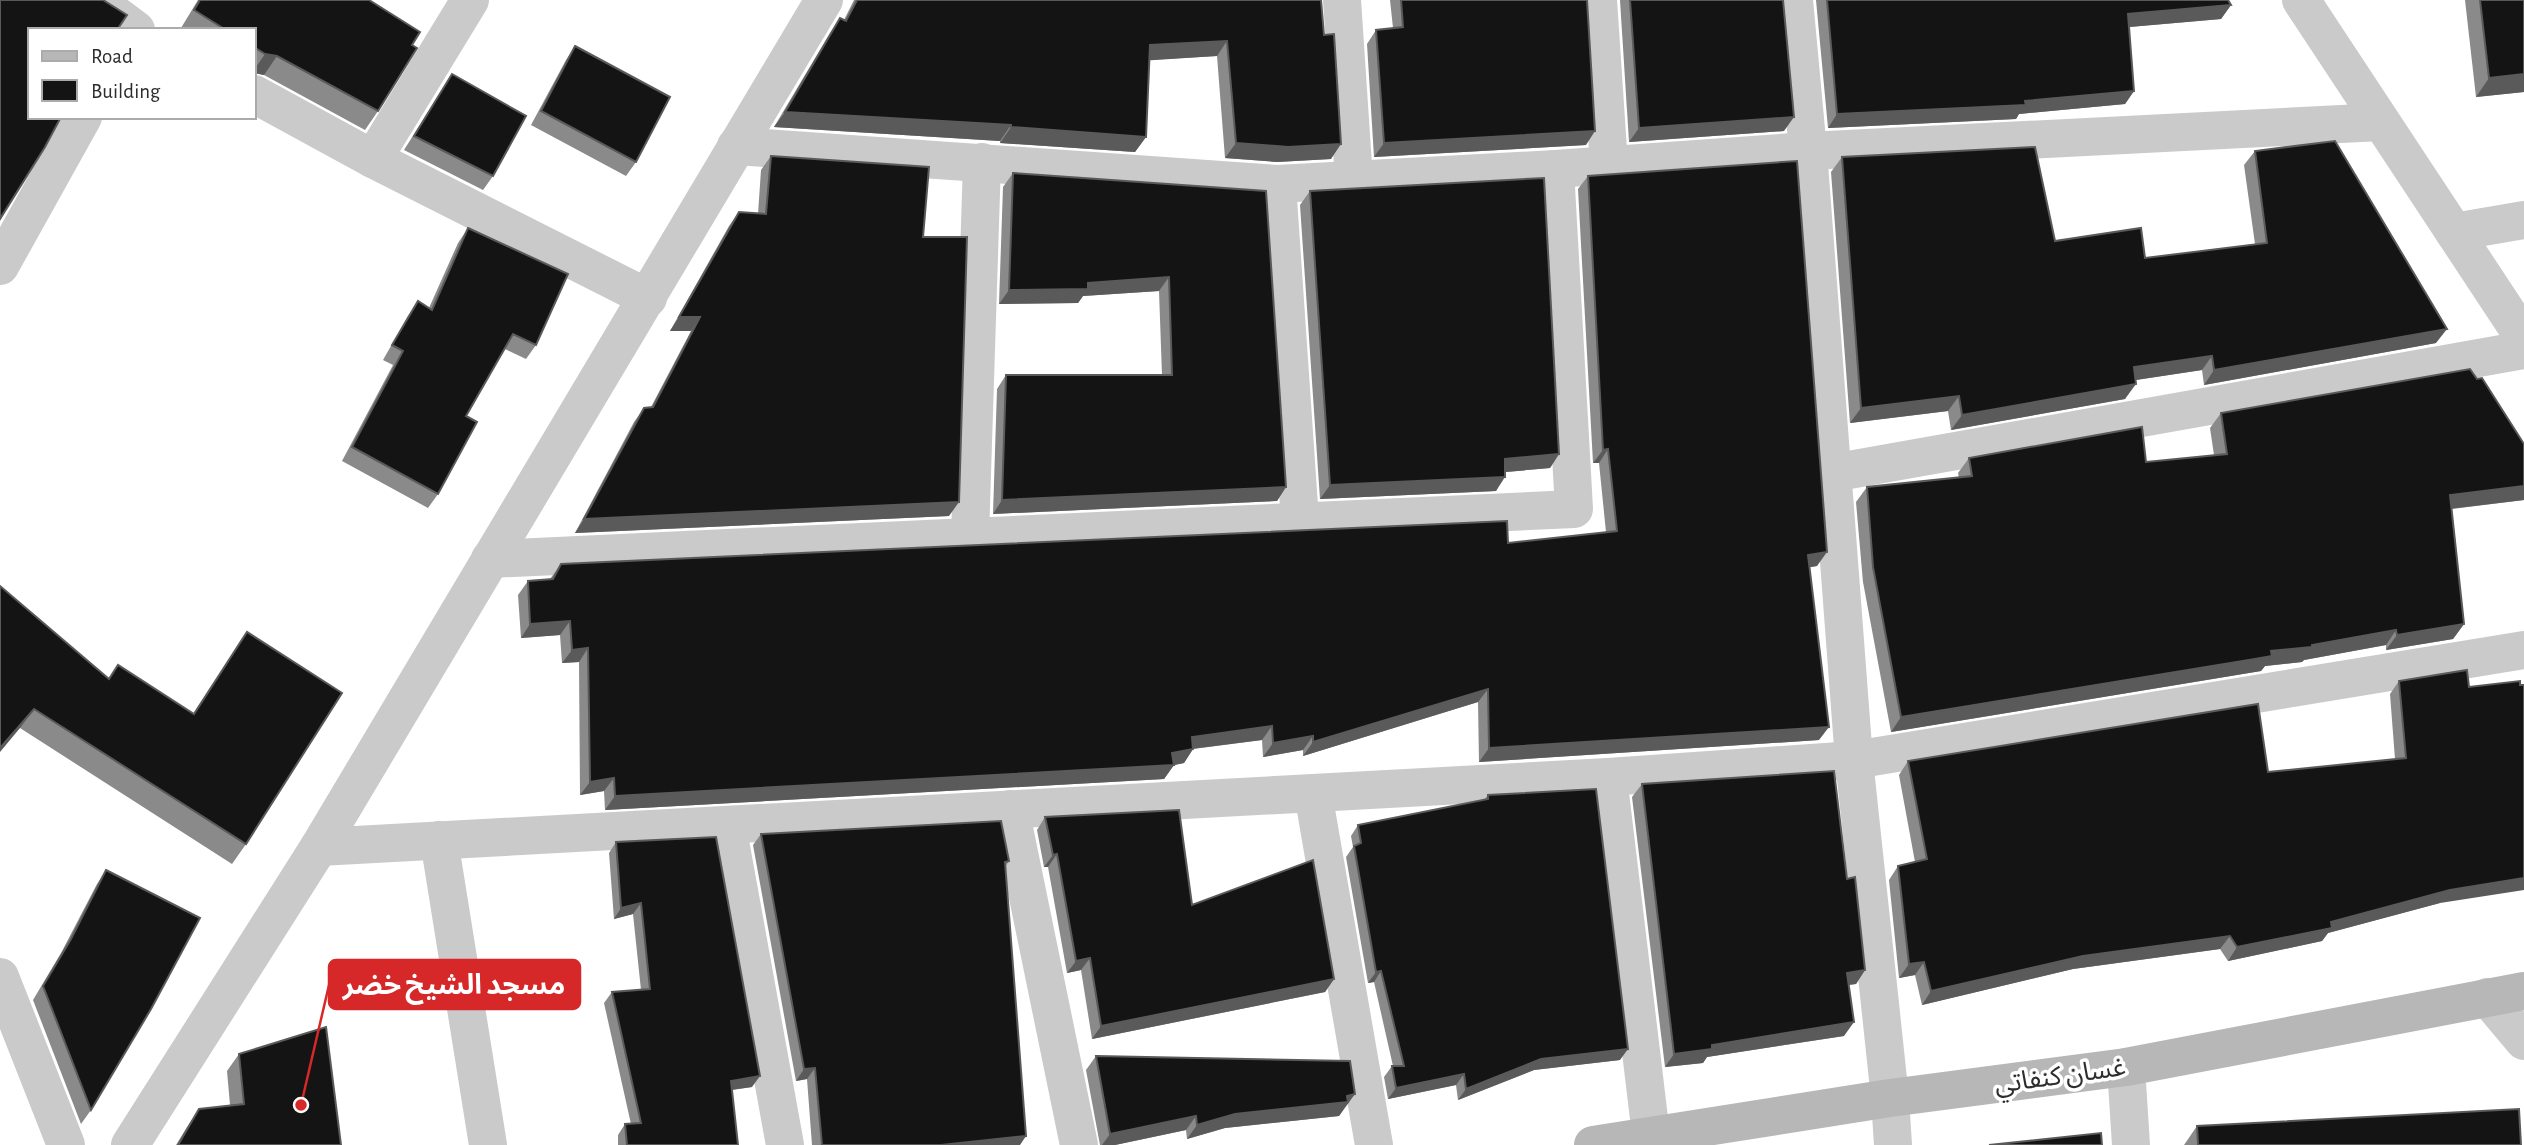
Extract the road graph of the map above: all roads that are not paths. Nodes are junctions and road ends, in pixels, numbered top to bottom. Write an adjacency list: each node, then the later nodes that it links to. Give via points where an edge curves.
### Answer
1 (96, 0): 8 (street)
2 (470, 0): 14 (street)
3 (824, 0): 12 (street)
4 (1342, 0): 18 (street)
5 (1598, 0): 16 (street)
6 (1794, 0): 13 (street)
7 (2301, 0): 11 (street)
8 (138, 22)
9 (256, 95): 14 (street)
10 (82, 119): 22 (street)
11 (2381, 122): 13 (street); 21 (street)
12 (736, 146): 15 (street); 23 (street)
13 (1808, 151): 16 (street); 26 (street)
14 (373, 159): 23 (street)
15 (982, 162): 19 (street); 28 (street)
16 (1609, 165): 17 (street)
17 (1555, 169): 18 (street); 27 (street, via 1574,509)
18 (1354, 180): 19 (street)
19 (1277, 184): 27 (street)
20 (2524, 220): 21 (street)
21 (2455, 232): 24 (street)
22 (0, 266)
23 (648, 298): 29 (street)
24 (2524, 338)
25 (2524, 350): 26 (street)
26 (1832, 473): 31 (street)
27 (1300, 521): 28 (street)
28 (970, 537): 29 (street)
29 (490, 559): 37 (street)
30 (2524, 650): 31 (street)
31 (1854, 761): 32 (street); 43 (street)
32 (1608, 777): 33 (street); 44 (street)
33 (1313, 793): 34 (street); 50 (street)
34 (1010, 809): 35 (street); 49 (street)
35 (727, 825): 36 (street); 48 (street)
36 (439, 840): 37 (street); 47 (street)
37 (320, 847): 46 (street)
38 (0, 977): 45 (street)
39 (2524, 991): 40 (street, غسان كنفاتي)
40 (2487, 998): 41 (street); 42 (street, غسان كنفاتي)
41 (2524, 1041)
42 (2126, 1067): 43 (street, غسان كنفاتي); 53 (street)
43 (1891, 1098): 44 (street, غسان كنفاتي); 52 (street)
44 (1651, 1135): 51 (street, غسان كنفاتي)
45 (66, 1145)
46 (130, 1145)
47 (488, 1145)
48 (785, 1145)
49 (1079, 1145)
50 (1374, 1145)
51 (1593, 1145)
52 (1893, 1145)
53 (2131, 1145)

